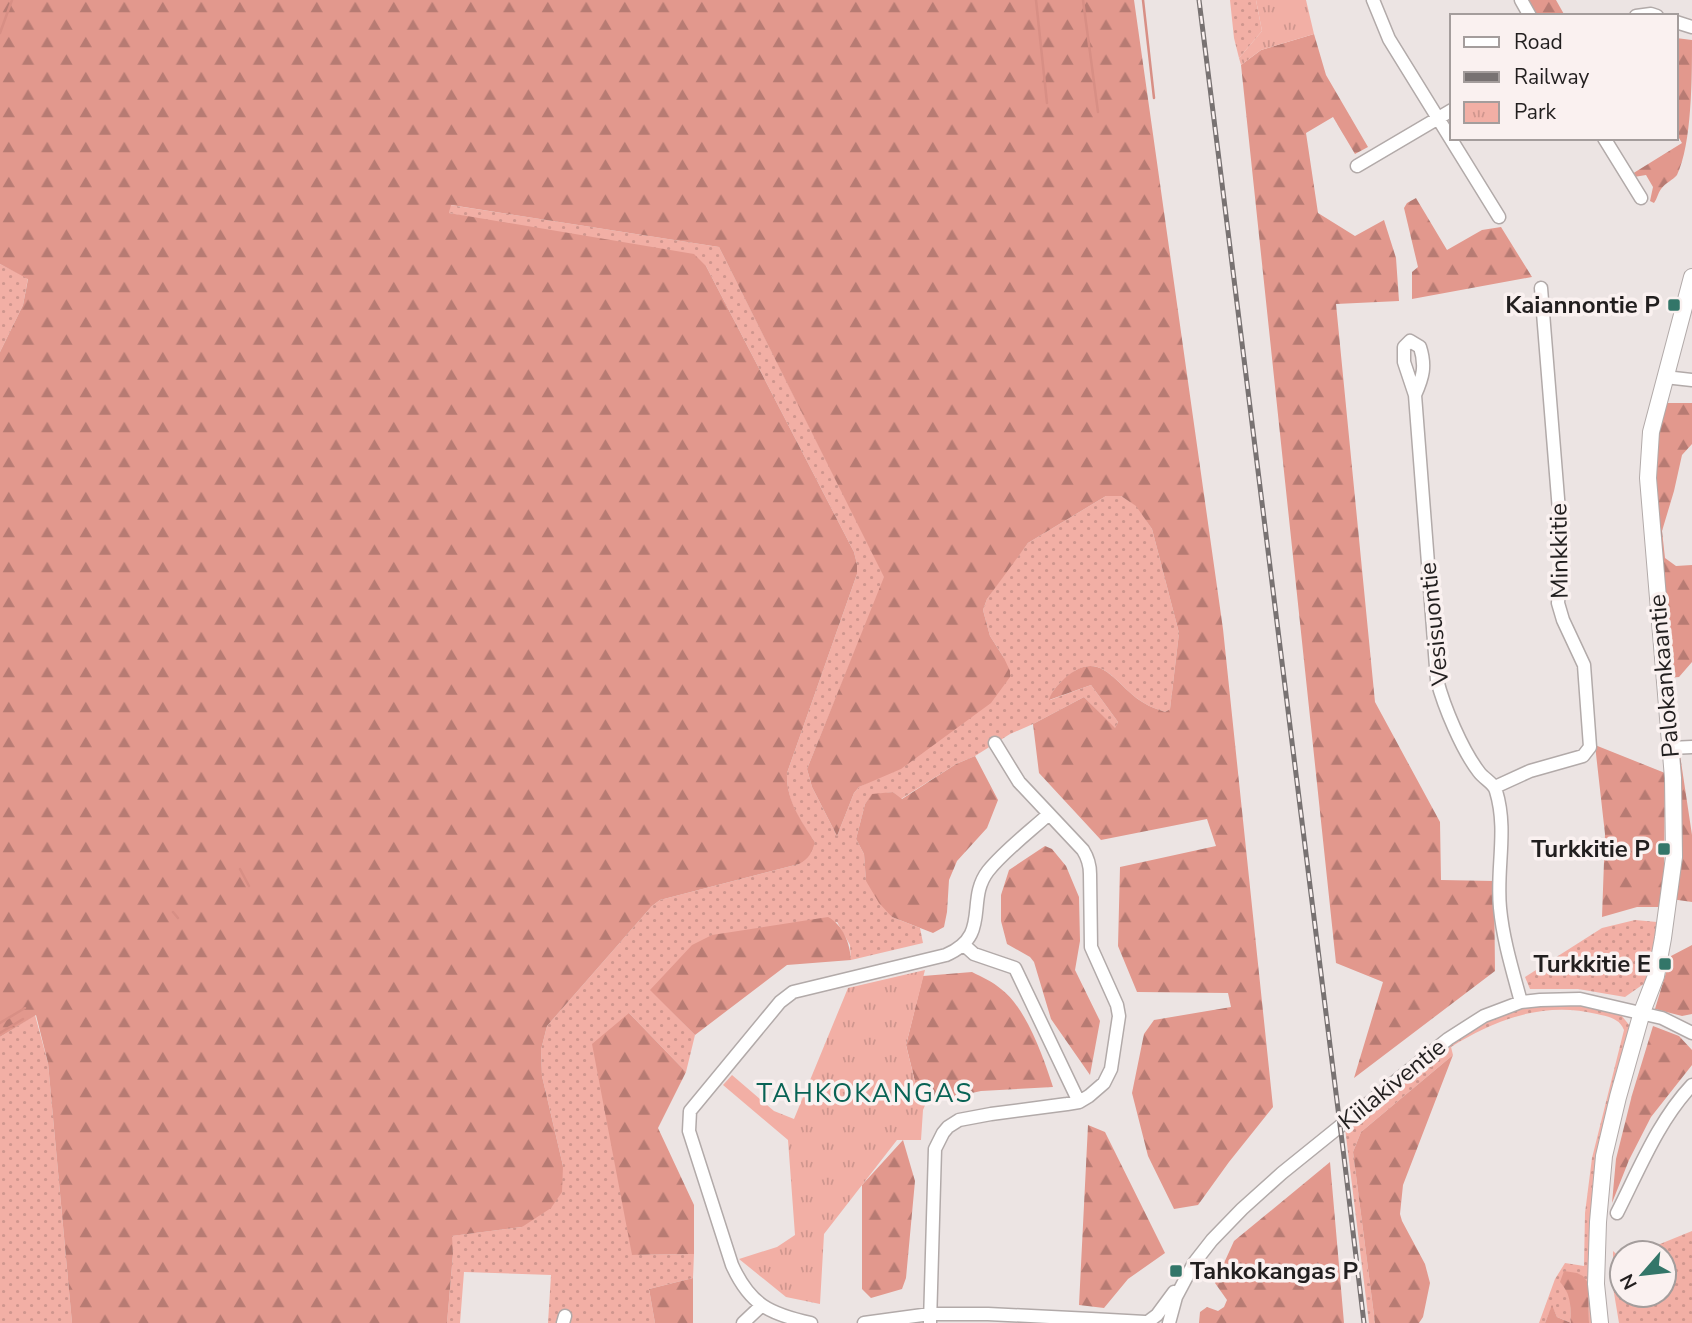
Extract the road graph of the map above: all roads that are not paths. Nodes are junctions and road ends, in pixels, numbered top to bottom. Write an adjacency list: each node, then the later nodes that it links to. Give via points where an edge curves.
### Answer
1 (1373, 0): 3 (street, via 1389,39)
2 (1450, 111): 3 (street)
3 (1438, 119): 4 (street); 7 (street)
4 (1450, 138)
5 (1451, 140): 9 (street)
6 (1605, 140): 8 (street)
7 (1357, 166)
8 (1641, 198)
9 (1499, 217)
10 (1692, 276): 12 (main road, Palokankaantie)
11 (1541, 288): 18 (street, Minkkitie, via 1562,548 1558,603 1584,665 1590,747 1583,756)
12 (1665, 377): 13 (street); 17 (main road, Palokankaantie, via 1651,432 1648,478)
13 (1692, 380)
14 (1415, 395): 18 (street, Vesisuontie, via 1437,680 1470,757)
15 (995, 743): 19 (street, via 1019,782)
16 (1692, 747): 17 (street)
17 (1670, 748): 22 (main road, Palokankaantie, via 1674,857 1656,976)
18 (1495, 787): 21 (street, Vesisuontie, via 1502,824 1500,910)
19 (1049, 814): 20 (street, via 985,875 972,933); 25 (street, via 1083,850 1090,865 1091,947 1118,1010 1111,1069 1098,1090)
20 (964, 945): 25 (street, via 974,954 1015,968); 28 (street, via 946,955 793,992 690,1111 689,1131 732,1265 740,1284)
21 (1521, 1002): 22 (street, Kiilakiventie, via 1580,999); 27 (street, Kiilakiventie, via 1484,1016 1448,1039 1317,1145 1242,1209)
22 (1642, 1012): 23 (street, Kiilakiventie); 36 (main road, Palokankaantie, via 1604,1156 1596,1284)
23 (1692, 1033)
24 (1692, 1085): 26 (street, via 1659,1129)
25 (1079, 1101): 29 (street, via 959,1120 943,1133 935,1149)
26 (1617, 1213)
27 (1189, 1272): 31 (street, Kiilakiventie); 35 (street, Kiilakiventie)
28 (761, 1306): 32 (street); 33 (street)
29 (930, 1319): 30 (street, via 988,1314); 34 (street)
30 (1096, 1321): 31 (street)
31 (1149, 1322)
32 (743, 1323)
33 (811, 1323)
34 (864, 1323)
35 (1170, 1323)
36 (1600, 1323)

